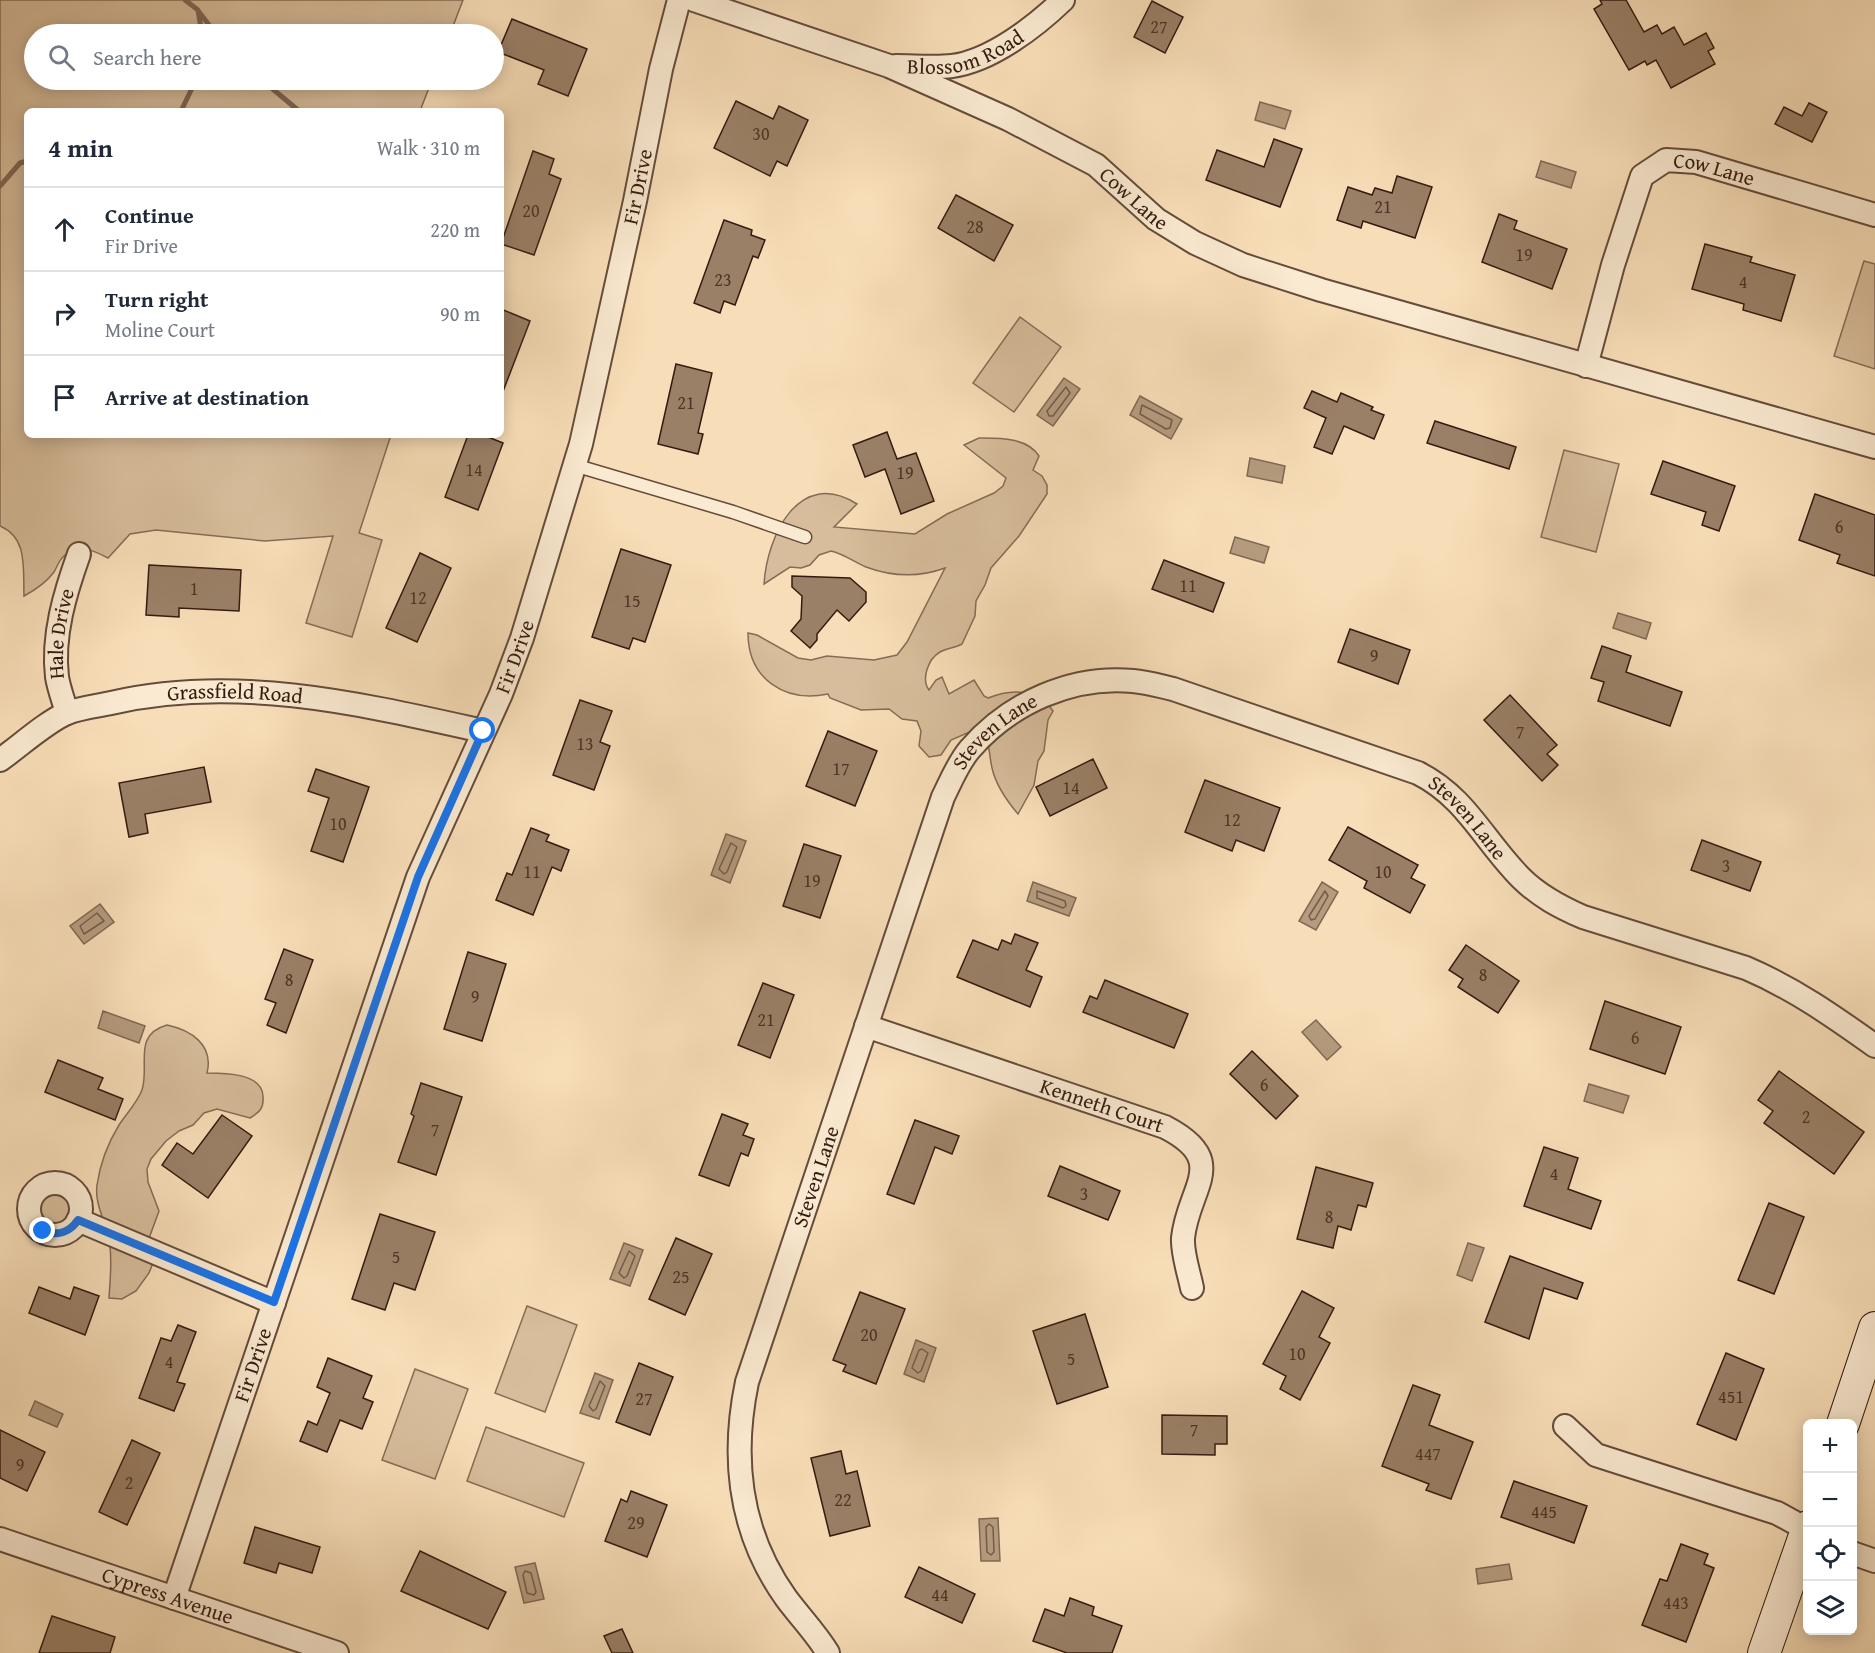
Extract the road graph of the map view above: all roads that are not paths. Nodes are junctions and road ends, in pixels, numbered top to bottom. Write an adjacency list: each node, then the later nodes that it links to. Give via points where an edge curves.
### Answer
1 (679, 0): 8 (street, Fir Drive)
2 (694, 0): 4 (street, Cow Lane)
3 (1064, 0): 4 (street, Blossom Road, via 1042,20 993,51 954,66)
4 (889, 66): 6 (street, Cow Lane, via 1067,147 1096,165 1156,219 1243,265)
5 (1875, 215): 6 (street, Cow Lane, via 1696,162 1666,160 1655,165 1642,176)
6 (1586, 366): 7 (street, Cow Lane)
7 (1875, 447)
8 (574, 465): 9 (lane); 12 (street, Fir Drive, via 522,638)
9 (805, 537)
10 (79, 554): 11 (street, Hale Drive, via 56,647 57,678)
11 (67, 713): 12 (street, Grassfield Road, via 152,694 196,690 253,692 376,707); 13 (street, Grassfield Road)
12 (483, 731): 18 (street, Fir Drive, via 418,877)
13 (0, 760)
14 (866, 1026): 15 (street, Steven Lane, via 943,797 969,750 995,724 1043,695 1087,682 1132,681 1173,689 1437,782 1456,798 1520,876 1558,906 1771,978 1813,1001); 17 (street, Kenneth Court, via 1165,1126 1192,1143 1200,1158 1202,1175 1183,1239); 29 (street, Steven Lane, via 740,1413 741,1493 762,1555 786,1597)
15 (1875, 1046)
16 (78, 1220): 18 (street)
17 (1192, 1288)
18 (274, 1302): 27 (street, Fir Drive)
19 (1875, 1328): 20 (main road)
20 (1845, 1419)
21 (1565, 1426): 22 (street, via 1596,1455 1777,1513)
22 (1803, 1527)
23 (0, 1539): 27 (street, Cypress Avenue)
24 (1803, 1541): 30 (main road)
25 (1857, 1555): 26 (street)
26 (1875, 1561)
27 (174, 1598): 28 (street, Cypress Avenue)
28 (337, 1653)
29 (828, 1653)
30 (1764, 1653)

